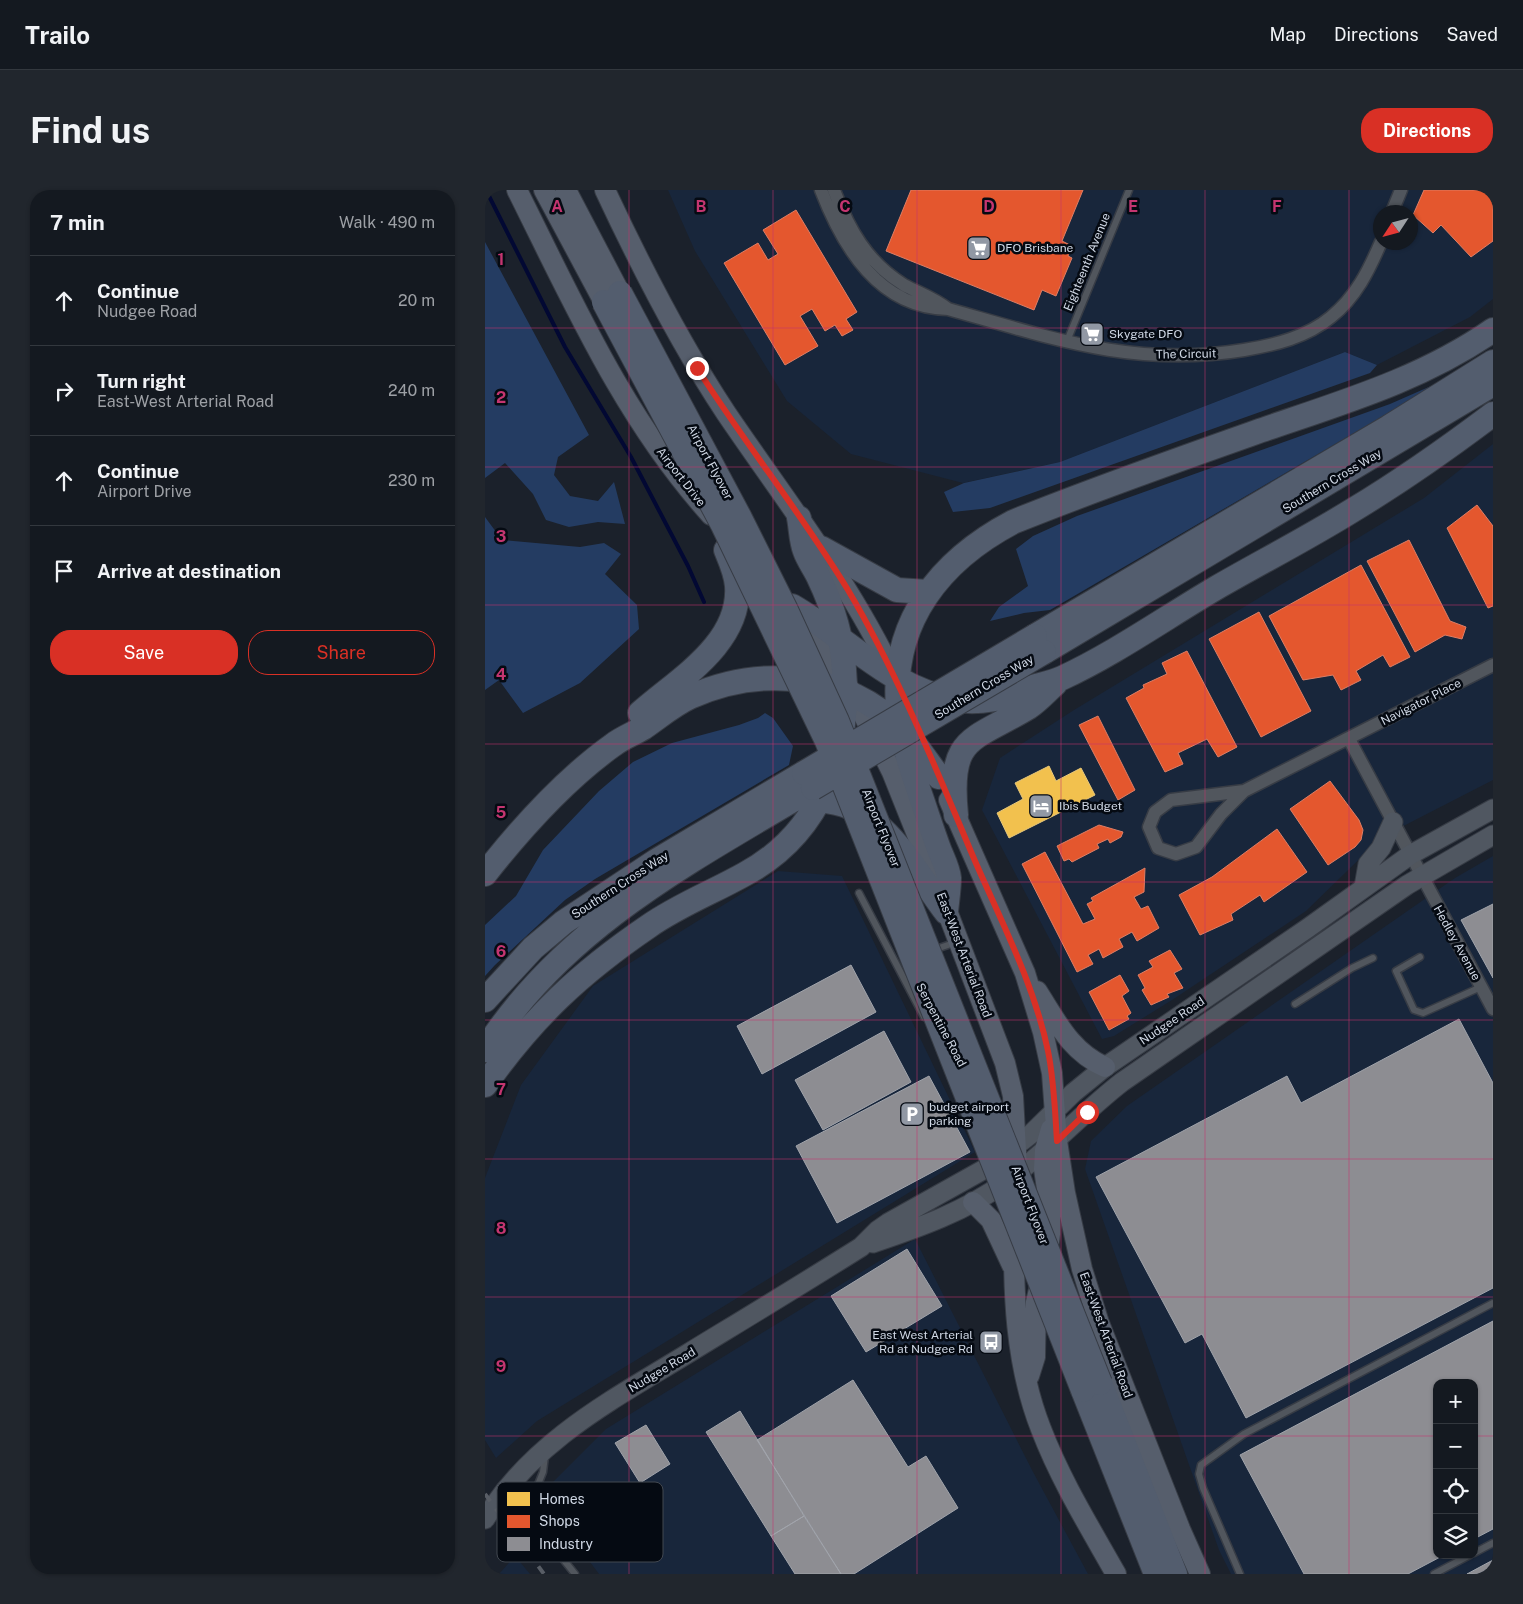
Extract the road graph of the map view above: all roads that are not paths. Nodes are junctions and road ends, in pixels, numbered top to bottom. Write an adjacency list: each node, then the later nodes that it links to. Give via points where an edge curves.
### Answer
1 (517, 190): 19 (main road, Airport Drive, via 627,403 679,477)
2 (544, 190): 11 (main road)
3 (566, 190): 11 (main road)
4 (605, 190): 18 (main road, via 676,332)
5 (821, 190): 12 (street, The Circuit, via 844,240 873,276 911,302 929,308)
6 (834, 190): 12 (street, The Circuit, via 852,233 873,261 904,284 933,297)
7 (1129, 190): 14 (lane, Eighteenth Avenue)
8 (1401, 190): 9 (street)
9 (1395, 205)
10 (1377, 250): 14 (street, The Circuit, via 1363,280 1339,310 1309,331 1280,342 1219,354 1177,357 1111,352)
11 (612, 298): 71 (highway, Airport Flyover, bridge, via 827,741)
12 (948, 309): 14 (street, The Circuit)
13 (1493, 330): 21 (highway, via 1422,372 1381,390 1013,522 975,544 946,570)
14 (1066, 342)
15 (1493, 362): 24 (highway, Southern Cross Way)
16 (1493, 384): 24 (highway, Southern Cross Way)
17 (1493, 414): 27 (highway, via 1352,511)
18 (799, 518): 20 (main road); 23 (highway, via 805,551 825,594)
19 (717, 522): 22 (main road, Airport Drive); 32 (highway, via 737,588 734,611 727,628 707,655 635,717)
20 (821, 548): 21 (highway, via 897,590); 26 (main road)
21 (928, 592): 26 (highway, via 906,638)
22 (792, 606): 23 (highway); 28 (main road, Airport Drive, via 818,640)
23 (838, 638): 26 (highway); 28 (highway)
24 (1039, 644): 38 (highway, Southern Cross Way, bridge)
25 (1493, 665): 30 (street, Navigator Place)
26 (896, 679): 27 (highway, via 943,698 978,702 999,699); 29 (highway)
27 (1060, 679): 37 (highway, via 1031,706 987,728 966,746 958,760 953,782)
28 (848, 690): 29 (highway, via 883,714); 31 (main road, Airport Drive); 32 (highway, via 797,678 749,678 689,698); 35 (highway, via 841,744)
29 (908, 725): 33 (highway); 46 (highway, via 931,830 949,876)
30 (1349, 739): 34 (street, Navigator Place); 39 (street)
31 (878, 743): 46 (main road, East-West Arterial Road)
32 (613, 745): 42 (highway, via 555,796)
33 (939, 778): 37 (main road)
34 (1244, 791): 34 (street, Navigator Place, via 1196,847 1176,854 1158,848 1149,827 1155,812 1171,800)
35 (818, 801): 46 (highway, via 841,803 876,825 900,849); 60 (highway, via 796,833 759,866 651,924 569,986 518,1040)
36 (1493, 809): 41 (main road, Nudgee Road)
37 (956, 815): 51 (main road)
38 (749, 816): 53 (highway, Southern Cross Way, via 615,886 533,948); 58 (highway, Southern Cross Way, via 594,928 537,982)
39 (1393, 822): 41 (street); 44 (main road, via 1381,848 1368,864)
40 (1493, 834): 43 (main road, Nudgee Road)
41 (1410, 855): 43 (street); 44 (main road, Nudgee Road)
42 (485, 874)
43 (1421, 878): 52 (street, Hedley Avenue); 64 (main road, Nudgee Road, via 1122,1082)
44 (1364, 887): 59 (main road, Nudgee Road)
45 (859, 893): 50 (lane, Serpentine Road)
46 (946, 912): 47 (main road, East-West Arterial Road)
47 (958, 941): 50 (lane); 63 (main road, East-West Arterial Road, via 1005,1063 1013,1096)
48 (1420, 957): 52 (lane, via 1396,971 1414,1010 1423,1013)
49 (1373, 958): 54 (lane)
50 (897, 965): 56 (lane, Serpentine Road)
51 (1025, 973): 59 (main road, via 1073,1046 1086,1058); 62 (main road, via 1048,1051)
52 (1481, 987): 55 (street, Hedley Avenue)
53 (485, 1000)
54 (1295, 1004)
55 (1493, 1009)
56 (929, 1026)
57 (938, 1043): 61 (lane, Serpentine Road)
58 (485, 1050)
59 (1105, 1067): 62 (main road, Nudgee Road)
60 (485, 1085)
61 (965, 1096)
62 (1055, 1111): 63 (main road, Nudgee Road); 64 (main road)
63 (1017, 1146): 65 (main road, East-West Arterial Road); 67 (main road, Nudgee Road, via 967,1180 878,1230)
64 (1051, 1146): 65 (main road, Nudgee Road); 70 (main road, via 1044,1169 1051,1234 1036,1302 1035,1357); 85 (main road, East-West Arterial Road, via 1099,1323)
65 (1017, 1173): 66 (main road, Nudgee Road); 68 (main road, East-West Arterial Road)
66 (973, 1202): 67 (main road, Nudgee Road); 68 (main road, via 991,1220)
67 (861, 1246): 72 (main road, Nudgee Road, via 605,1404)
68 (1014, 1269): 70 (main road, East-West Arterial Road, via 1018,1334)
69 (1493, 1303): 86 (lane, via 1244,1434 1201,1465 1199,1474 1203,1488)
70 (1027, 1383): 82 (main road, East-West Arterial Road, via 1040,1428 1061,1476)
71 (1092, 1387): 83 (highway); 84 (highway, East-West Arterial Road)
72 (546, 1447): 73 (main road, Nudgee Road); 74 (lane)
73 (512, 1482)
74 (539, 1482)
75 (497, 1500): 76 (main road, Nudgee Road)
76 (485, 1519)
77 (1493, 1543): 78 (lane)
78 (1478, 1551)
79 (1462, 1559): 87 (lane)
80 (566, 1562): 81 (lane)
81 (575, 1574)
82 (1116, 1574)
83 (1156, 1574)
84 (1175, 1574)
85 (1200, 1574)
86 (1240, 1574)
87 (1434, 1574)

